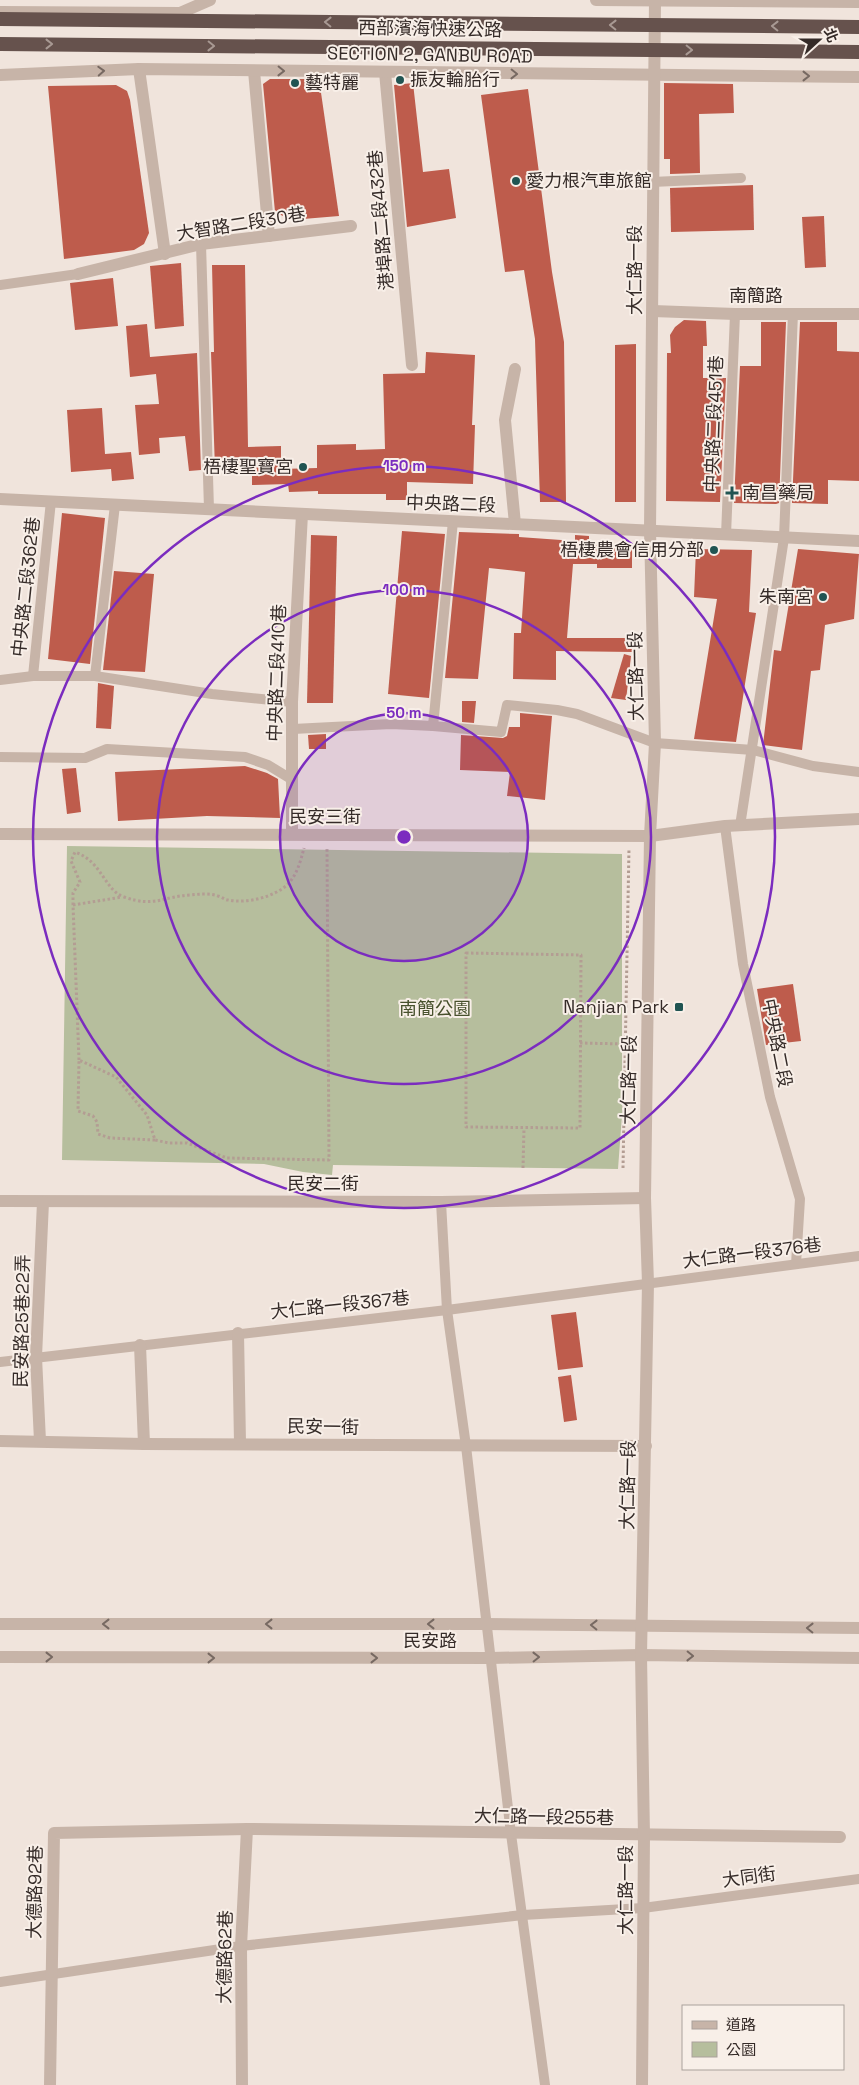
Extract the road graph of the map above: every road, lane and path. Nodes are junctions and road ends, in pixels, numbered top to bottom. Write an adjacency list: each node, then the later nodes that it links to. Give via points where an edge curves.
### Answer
1 (210, 0): 5 (street, via 180,13)
2 (596, 0): 3 (street)
3 (655, 0): 4 (street); 14 (street, 大仁路一段)
4 (859, 2)
5 (0, 12)
6 (0, 19): 7 (highway, 西部濱海快速公路, one-way to 6, bridge)
7 (859, 27)
8 (0, 44): 9 (highway, 西部濱海快速公路, one-way to 9, bridge)
9 (859, 52)
10 (139, 69): 11 (street, SECTION 2, GANBU ROAD); 13 (street, SECTION 2, GANBU ROAD, one-way to 10); 21 (street)
11 (254, 71): 12 (street, SECTION 2, GANBU ROAD, one-way to 12); 19 (street)
12 (385, 72): 14 (street, SECTION 2, GANBU ROAD, one-way to 14); 28 (street, 港埠路二段432巷)
13 (0, 75)
14 (652, 75): 15 (street, SECTION 2, GANBU ROAD, one-way to 15); 17 (street, 大仁路一段)
15 (859, 77)
16 (741, 178): 17 (lane)
17 (652, 182): 24 (street, 大仁路一段)
18 (352, 226): 19 (street, 大智路二段30巷)
19 (269, 236): 20 (street, 大智路二段30巷)
20 (201, 244): 21 (street, 大智路二段30巷); 33 (lane)
21 (165, 254): 22 (street, 大智路二段30巷)
22 (78, 274): 23 (lane)
23 (0, 285)
24 (653, 311): 26 (street, 南簡路); 37 (street, 大仁路一段)
25 (793, 313): 26 (street, 南簡路); 27 (street, 南簡路); 39 (lane)
26 (735, 314): 38 (lane, 中央路二段451巷)
27 (859, 314)
28 (412, 365)
29 (515, 369): 36 (street, via 505,420)
30 (0, 499): 31 (street, 中央路二段)
31 (51, 502): 32 (street, 中央路二段); 41 (lane, 中央路二段362巷)
32 (115, 505): 33 (street, 中央路二段); 42 (lane)
33 (209, 509): 34 (street, 中央路二段)
34 (302, 514): 35 (street, 中央路二段); 44 (street, 中央路二段410巷)
35 (452, 521): 36 (street, 中央路二段); 45 (lane)
36 (515, 524): 37 (street, 中央路二段)
37 (650, 530): 38 (street, 中央路二段); 47 (street, 大仁路一段)
38 (726, 535): 39 (street, 中央路二段)
39 (784, 538): 40 (street, 中央路二段); 48 (lane)
40 (859, 541)
41 (33, 676): 42 (lane); 43 (lane)
42 (95, 676): 44 (lane, via 212,694)
43 (0, 680)
44 (292, 702): 46 (street, 中央路二段410巷)
45 (433, 726): 46 (lane, via 392,724); 47 (lane, via 501,732 506,706 515,706 577,714)
46 (293, 729): 51 (street, 中央路二段410巷)
47 (655, 743): 48 (lane); 57 (street, 大仁路一段)
48 (753, 750): 50 (lane, via 813,766); 54 (lane)
49 (0, 757): 51 (lane, via 85,758 107,749 245,757 268,765)
50 (859, 772)
51 (291, 780): 56 (street, 中央路二段410巷)
52 (859, 819): 54 (street)
53 (725, 826): 54 (street); 57 (street); 75 (lane, 中央路二段, via 743,964 766,1078 800,1199)
54 (740, 826)
55 (0, 834): 56 (street, 民安三街)
56 (292, 834): 57 (street, 民安三街)
57 (650, 836): 70 (street, 大仁路一段)
58 (305, 841): 61 (path, via 297,870 289,884 275,893 244,902 208,894 179,895 152,904)
59 (328, 841): 67 (path, via 329,1160 227,1158 186,1143)
60 (629, 845): 64 (path)
61 (122, 896): 62 (path); 62 (path, via 87,856 75,852 71,861 80,882 73,893)
62 (72, 905): 65 (path)
63 (580, 1043): 64 (path); 66 (path, via 580,1128); 66 (path, via 581,955 466,953 466,1127)
64 (625, 1044): 69 (path)
65 (79, 1060): 67 (path, via 116,1077 147,1115); 67 (path, via 78,1111 93,1116 98,1134 110,1138)
66 (524, 1128): 68 (path)
67 (155, 1140)
68 (524, 1168)
69 (623, 1168)
70 (645, 1198): 73 (street, 民安二街); 76 (street, 大仁路一段)
71 (0, 1201): 72 (street, 民安二街)
72 (43, 1202): 73 (street, 民安二街); 80 (street, 民安路25巷22弄)
73 (441, 1202): 77 (lane)
74 (859, 1256): 75 (lane, 大仁路一段376巷)
75 (796, 1264): 76 (lane, 大仁路一段376巷)
76 (648, 1283): 77 (lane, 大仁路一段367巷); 87 (street, 大仁路一段)
77 (447, 1310): 78 (lane, 大仁路一段367巷); 86 (lane)
78 (238, 1333): 79 (lane, 大仁路一段367巷); 84 (street)
79 (140, 1345): 80 (lane, 大仁路一段367巷); 85 (street)
80 (36, 1357): 81 (lane, 大仁路一段367巷); 83 (street, 民安路25巷22弄)
81 (0, 1362)
82 (0, 1441): 83 (street, 民安一街)
83 (40, 1441): 85 (street, 民安一街)
84 (240, 1443): 85 (street, 民安一街); 86 (street, 民安一街)
85 (144, 1444)
86 (466, 1446): 87 (street, 民安一街); 89 (lane)
87 (646, 1446): 90 (street, 大仁路一段)
88 (0, 1624): 89 (street, 民安路, one-way to 88)
89 (486, 1624): 90 (street, 民安路, one-way to 89); 94 (lane)
90 (642, 1626): 91 (street, 民安路, one-way to 90); 92 (street, 大仁路一段)
91 (859, 1628)
92 (641, 1655): 94 (street, 民安路, one-way to 92); 95 (street, 民安路, one-way to 95); 98 (street, 大仁路一段)
93 (0, 1657): 94 (street, 民安路, one-way to 94)
94 (491, 1658): 97 (lane)
95 (859, 1658)
96 (247, 1829): 97 (street, 大仁路一段255巷); 103 (street, 大德路62巷); 104 (street, 大德路92巷, via 54,1833)
97 (512, 1834): 98 (street, 大仁路一段255巷); 102 (lane)
98 (644, 1836): 99 (street, 大仁路一段255巷); 101 (street, 大仁路一段)
99 (840, 1837)
100 (859, 1879): 101 (lane, 大同街)
101 (643, 1908): 102 (lane, 大同街); 109 (street, 大仁路一段)
102 (524, 1915): 103 (lane, 大同街); 108 (lane)
103 (241, 1946): 104 (lane, 大同街); 107 (street, 大德路62巷)
104 (51, 1974): 105 (lane, 大同街); 106 (street, 大德路92巷)
105 (0, 1982)
106 (50, 2085)
107 (242, 2085)
108 (545, 2085)
109 (642, 2085)

